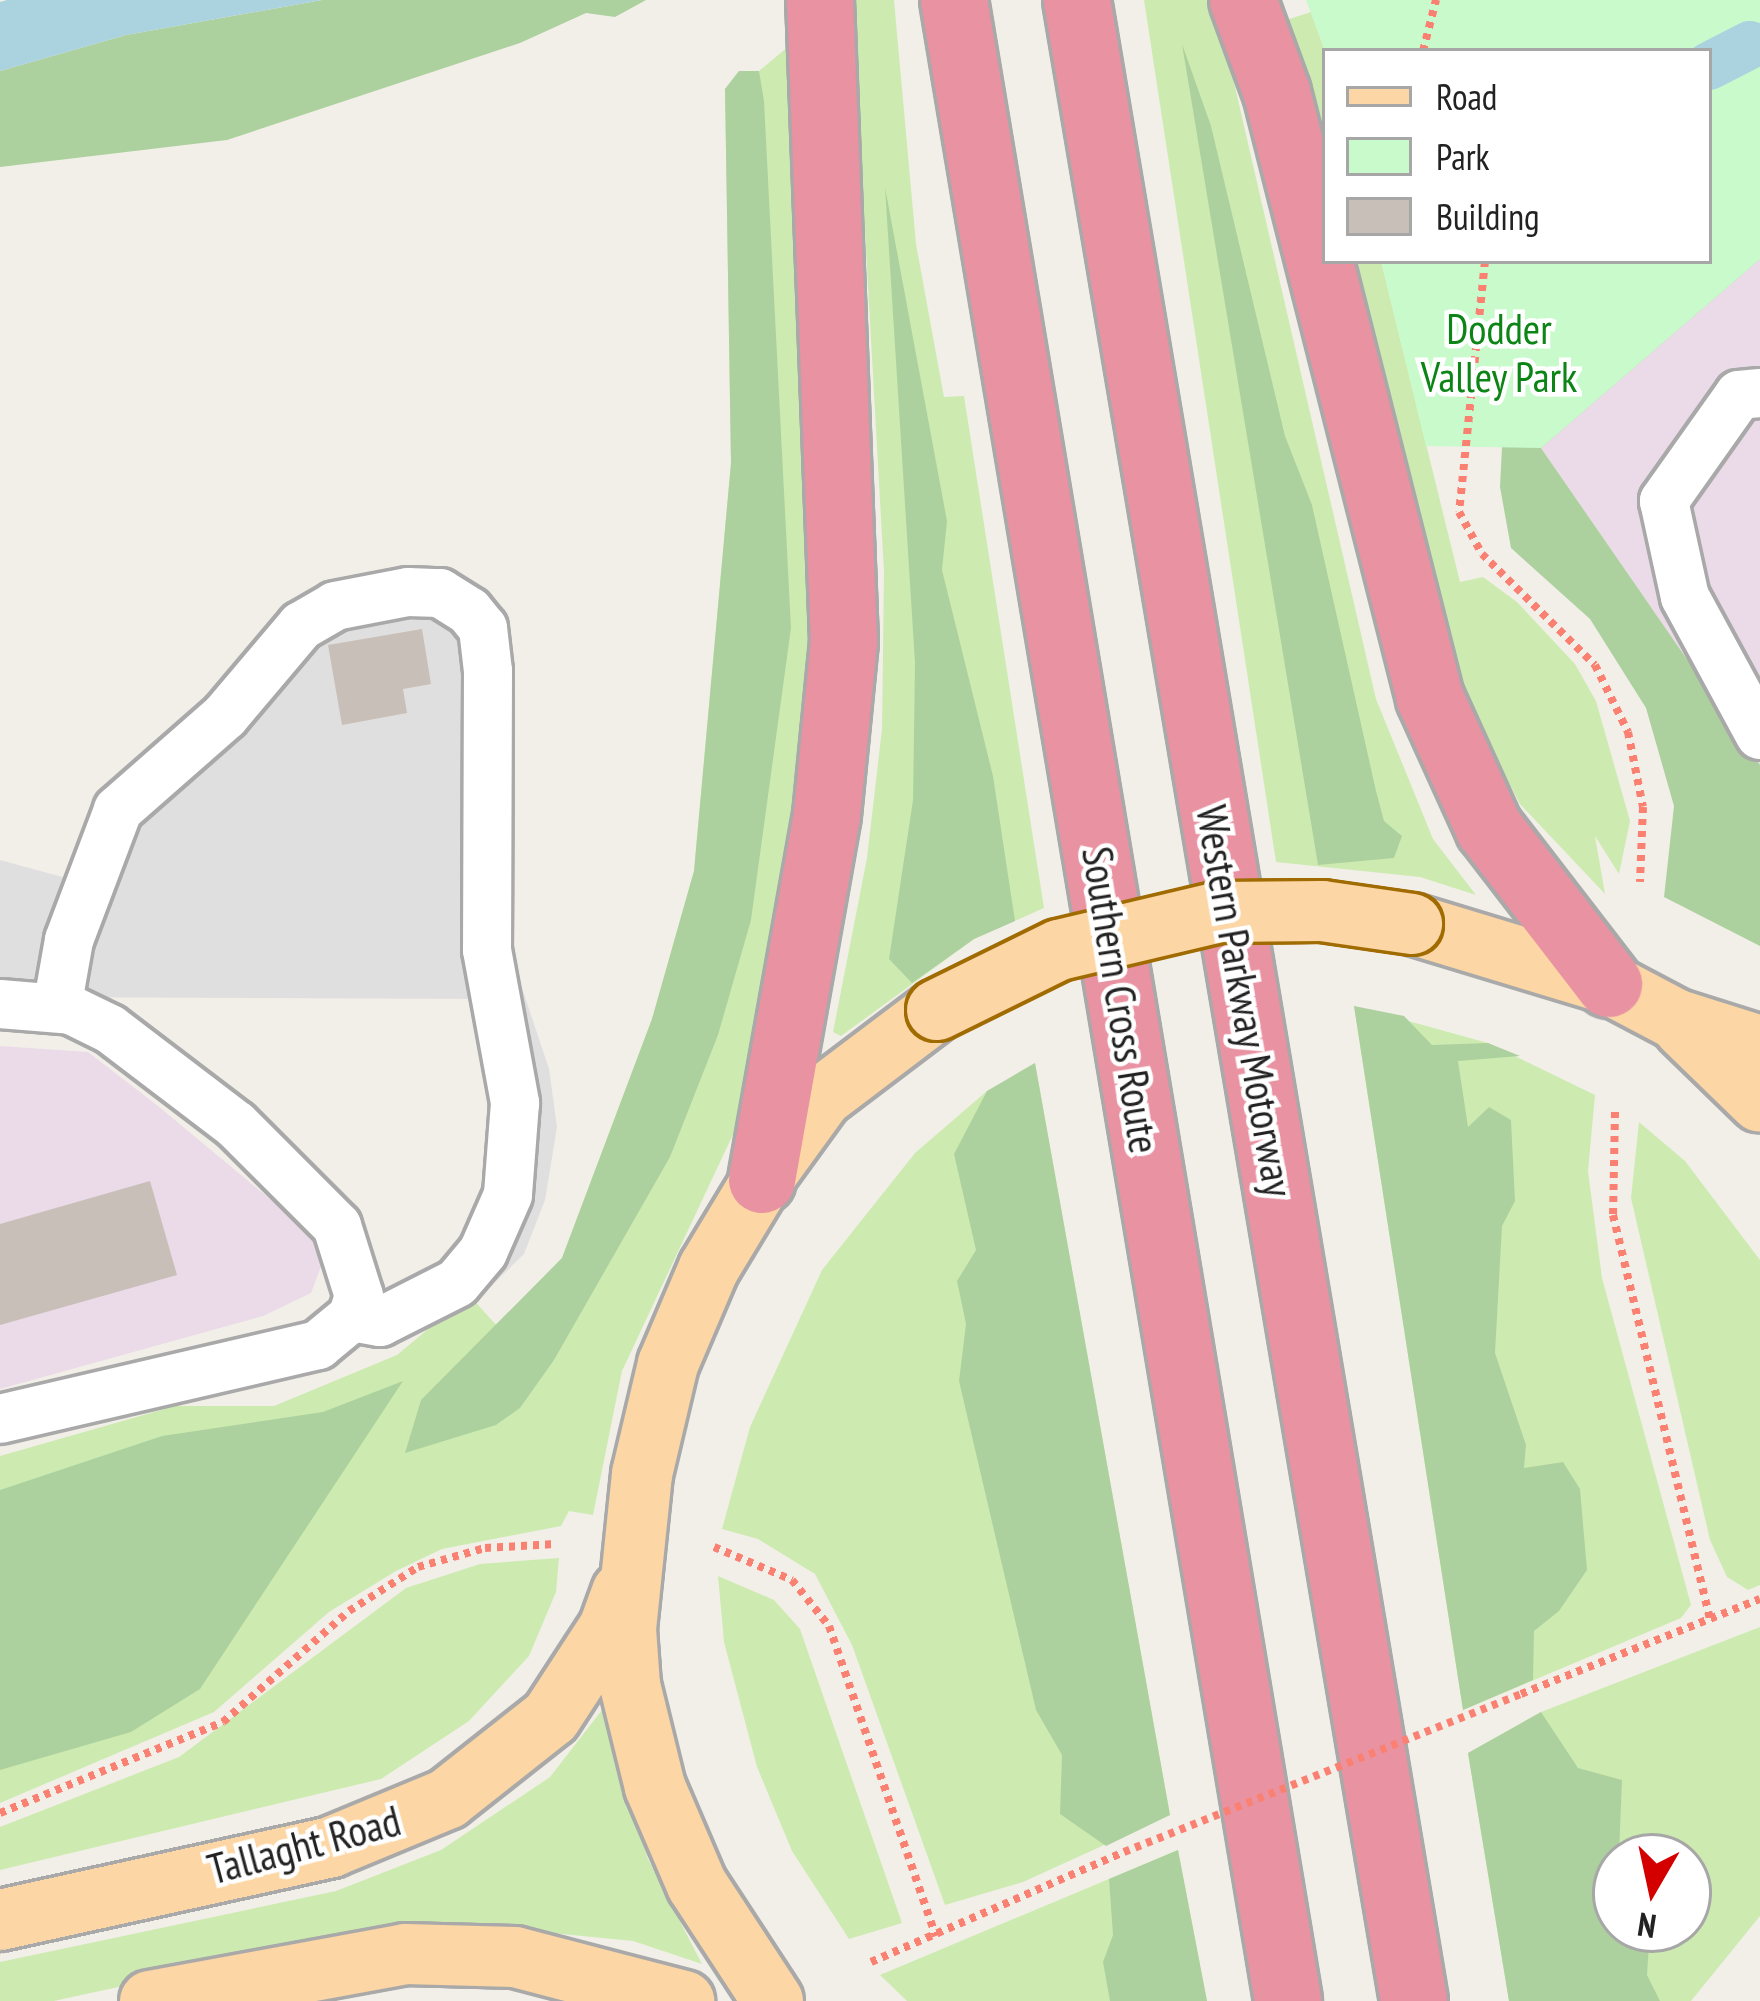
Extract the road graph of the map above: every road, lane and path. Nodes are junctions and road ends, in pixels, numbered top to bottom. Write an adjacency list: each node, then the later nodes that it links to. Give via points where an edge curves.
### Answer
1 (820, 0): 18 (highway, via 844,641 827,815)
2 (955, 0): 33 (highway, Southern Cross Route)
3 (1077, 0): 34 (highway, Western Parkway Motorway)
4 (1243, 0): 11 (highway, via 1277,93 1430,698 1489,828)
5 (1436, 0): 6 (path)
6 (1424, 48)
7 (1485, 264): 10 (path, via 1459,512 1482,554 1595,665 1628,732 1639,788)
8 (1760, 394): 9 (street, via 1738,395 1664,501 1684,597)
9 (1760, 735)
10 (1640, 883)
11 (1609, 984): 14 (main road); 18 (main road, bridge, via 1412,924 1322,910 1198,916 1059,950 937,1010 822,1097)
12 (0, 1004): 13 (street)
13 (57, 1008): 19 (street, via 110,1029 236,1124 337,1226 359,1296); 19 (street, via 69,940 118,810 225,716 301,626 335,606 408,592 440,593 469,611 483,628 488,671 487,950 515,1103 508,1195 483,1252 457,1283 380,1322)
14 (1675, 1019): 15 (main road); 16 (main road)
15 (1760, 1046)
16 (1760, 1102)
17 (1616, 1112): 25 (path, via 1613,1215)
18 (762, 1180): 23 (main road, via 709,1268 668,1364 641,1474)
19 (352, 1317): 20 (street, via 318,1345)
20 (0, 1419)
21 (555, 1544): 26 (path, via 485,1548 418,1567 349,1611 224,1722)
22 (715, 1547): 28 (path, via 792,1580 829,1626)
23 (632, 1564): 27 (main road, Tallaght Road, via 609,1628 551,1717 447,1799 331,1846); 32 (main road, via 630,1684 655,1787 697,1886)
24 (1760, 1599): 25 (path)
25 (1710, 1619): 28 (path, bridge, via 1124,1852)
26 (0, 1814)
27 (0, 1920)
28 (936, 1936): 29 (path)
29 (871, 1962)
30 (150, 2001): 31 (main road, via 405,1954 515,1957)
31 (684, 2001)
32 (773, 2001)
33 (1288, 2001)
34 (1414, 2001)

